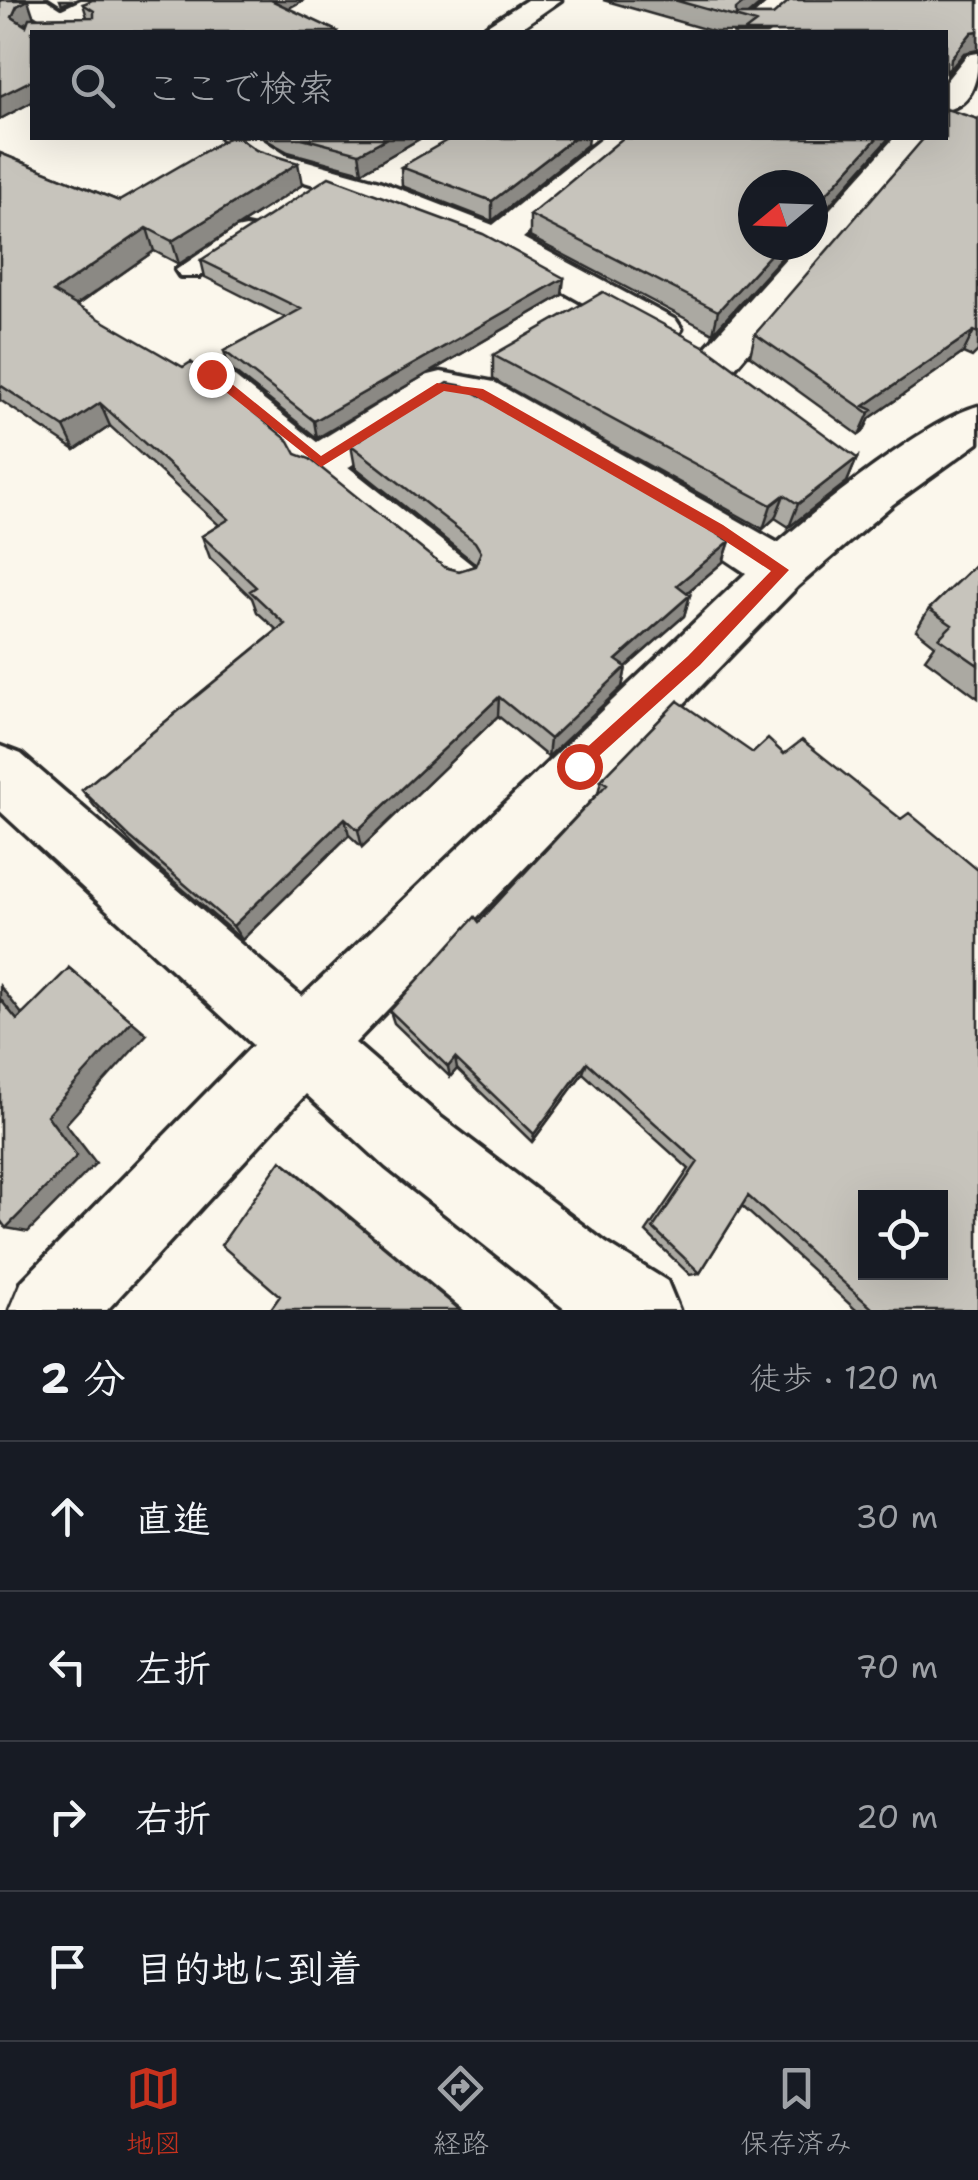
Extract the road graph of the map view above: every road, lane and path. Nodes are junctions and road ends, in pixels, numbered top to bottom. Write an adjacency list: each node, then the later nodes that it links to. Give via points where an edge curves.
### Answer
1 (27, 0): 6 (street)
2 (104, 0): 6 (street)
3 (547, 0): 7 (street)
4 (780, 6): 5 (street)
5 (745, 18)
6 (73, 26)
7 (499, 30)
8 (978, 62): 9 (street)
9 (948, 98)
10 (241, 140): 14 (street, via 274,162)
11 (620, 140): 14 (street)
12 (910, 140): 14 (street, via 734,371 582,305)
13 (275, 218): 15 (lane)
14 (498, 240)
15 (190, 270)
16 (488, 359): 18 (street)
17 (211, 374): 20 (lane)
18 (442, 386): 20 (street); 21 (street, via 478,392)
19 (978, 420): 21 (street, via 873,473)
20 (321, 462): 22 (lane)
21 (782, 570): 24 (street)
22 (459, 575)
23 (0, 772): 24 (street)
24 (305, 1042): 25 (street); 26 (street, via 412,1141)
25 (51, 1310)
26 (638, 1310)

